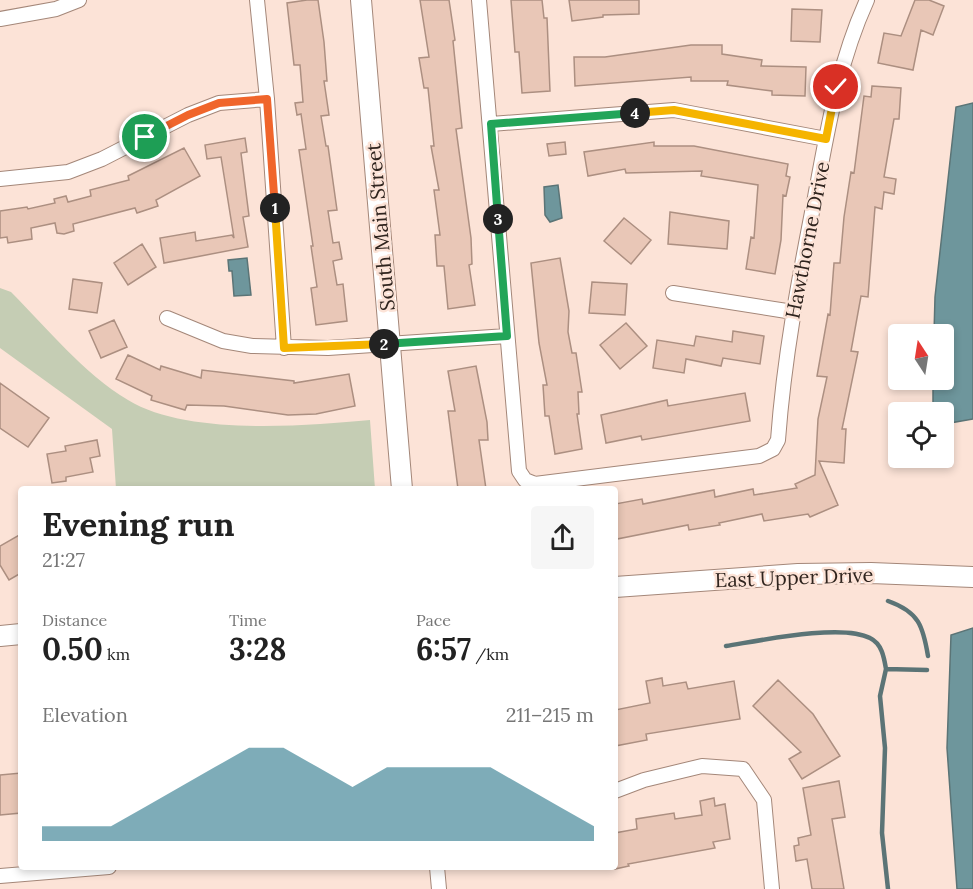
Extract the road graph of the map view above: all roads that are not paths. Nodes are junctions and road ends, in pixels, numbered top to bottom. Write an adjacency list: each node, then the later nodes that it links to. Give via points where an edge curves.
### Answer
1 (79, 0): 6 (street, via 47,12)
2 (257, 0): 7 (street)
3 (361, 0): 15 (main road, South Main Street)
4 (479, 0): 8 (street)
5 (867, 0): 9 (street, Hawthorne Drive, via 849,39)
6 (0, 18)
7 (267, 99): 10 (street, via 219,103 68,172); 16 (street)
8 (491, 124): 9 (street, via 674,110); 14 (street)
9 (826, 139): 12 (street, Hawthorne Drive)
10 (0, 179)
11 (673, 293): 12 (street)
12 (793, 312): 14 (street, Hawthorne Drive, via 778,440 773,449 759,456 535,484 525,480 519,471)
13 (167, 318): 16 (street, via 223,341)
14 (507, 336): 15 (street)
15 (390, 344): 16 (street); 17 (main road, South Main Street)
16 (284, 348)
17 (402, 486)
18 (973, 577): 19 (main road, East Upper Drive, via 798,573)
19 (618, 587)
20 (18, 634): 21 (main road)
21 (0, 636)
22 (618, 790): 27 (street, via 702,766 743,769 764,800)
23 (73, 870): 25 (street)
24 (437, 870): 26 (street)
25 (0, 876)
26 (439, 889)
27 (772, 889)

